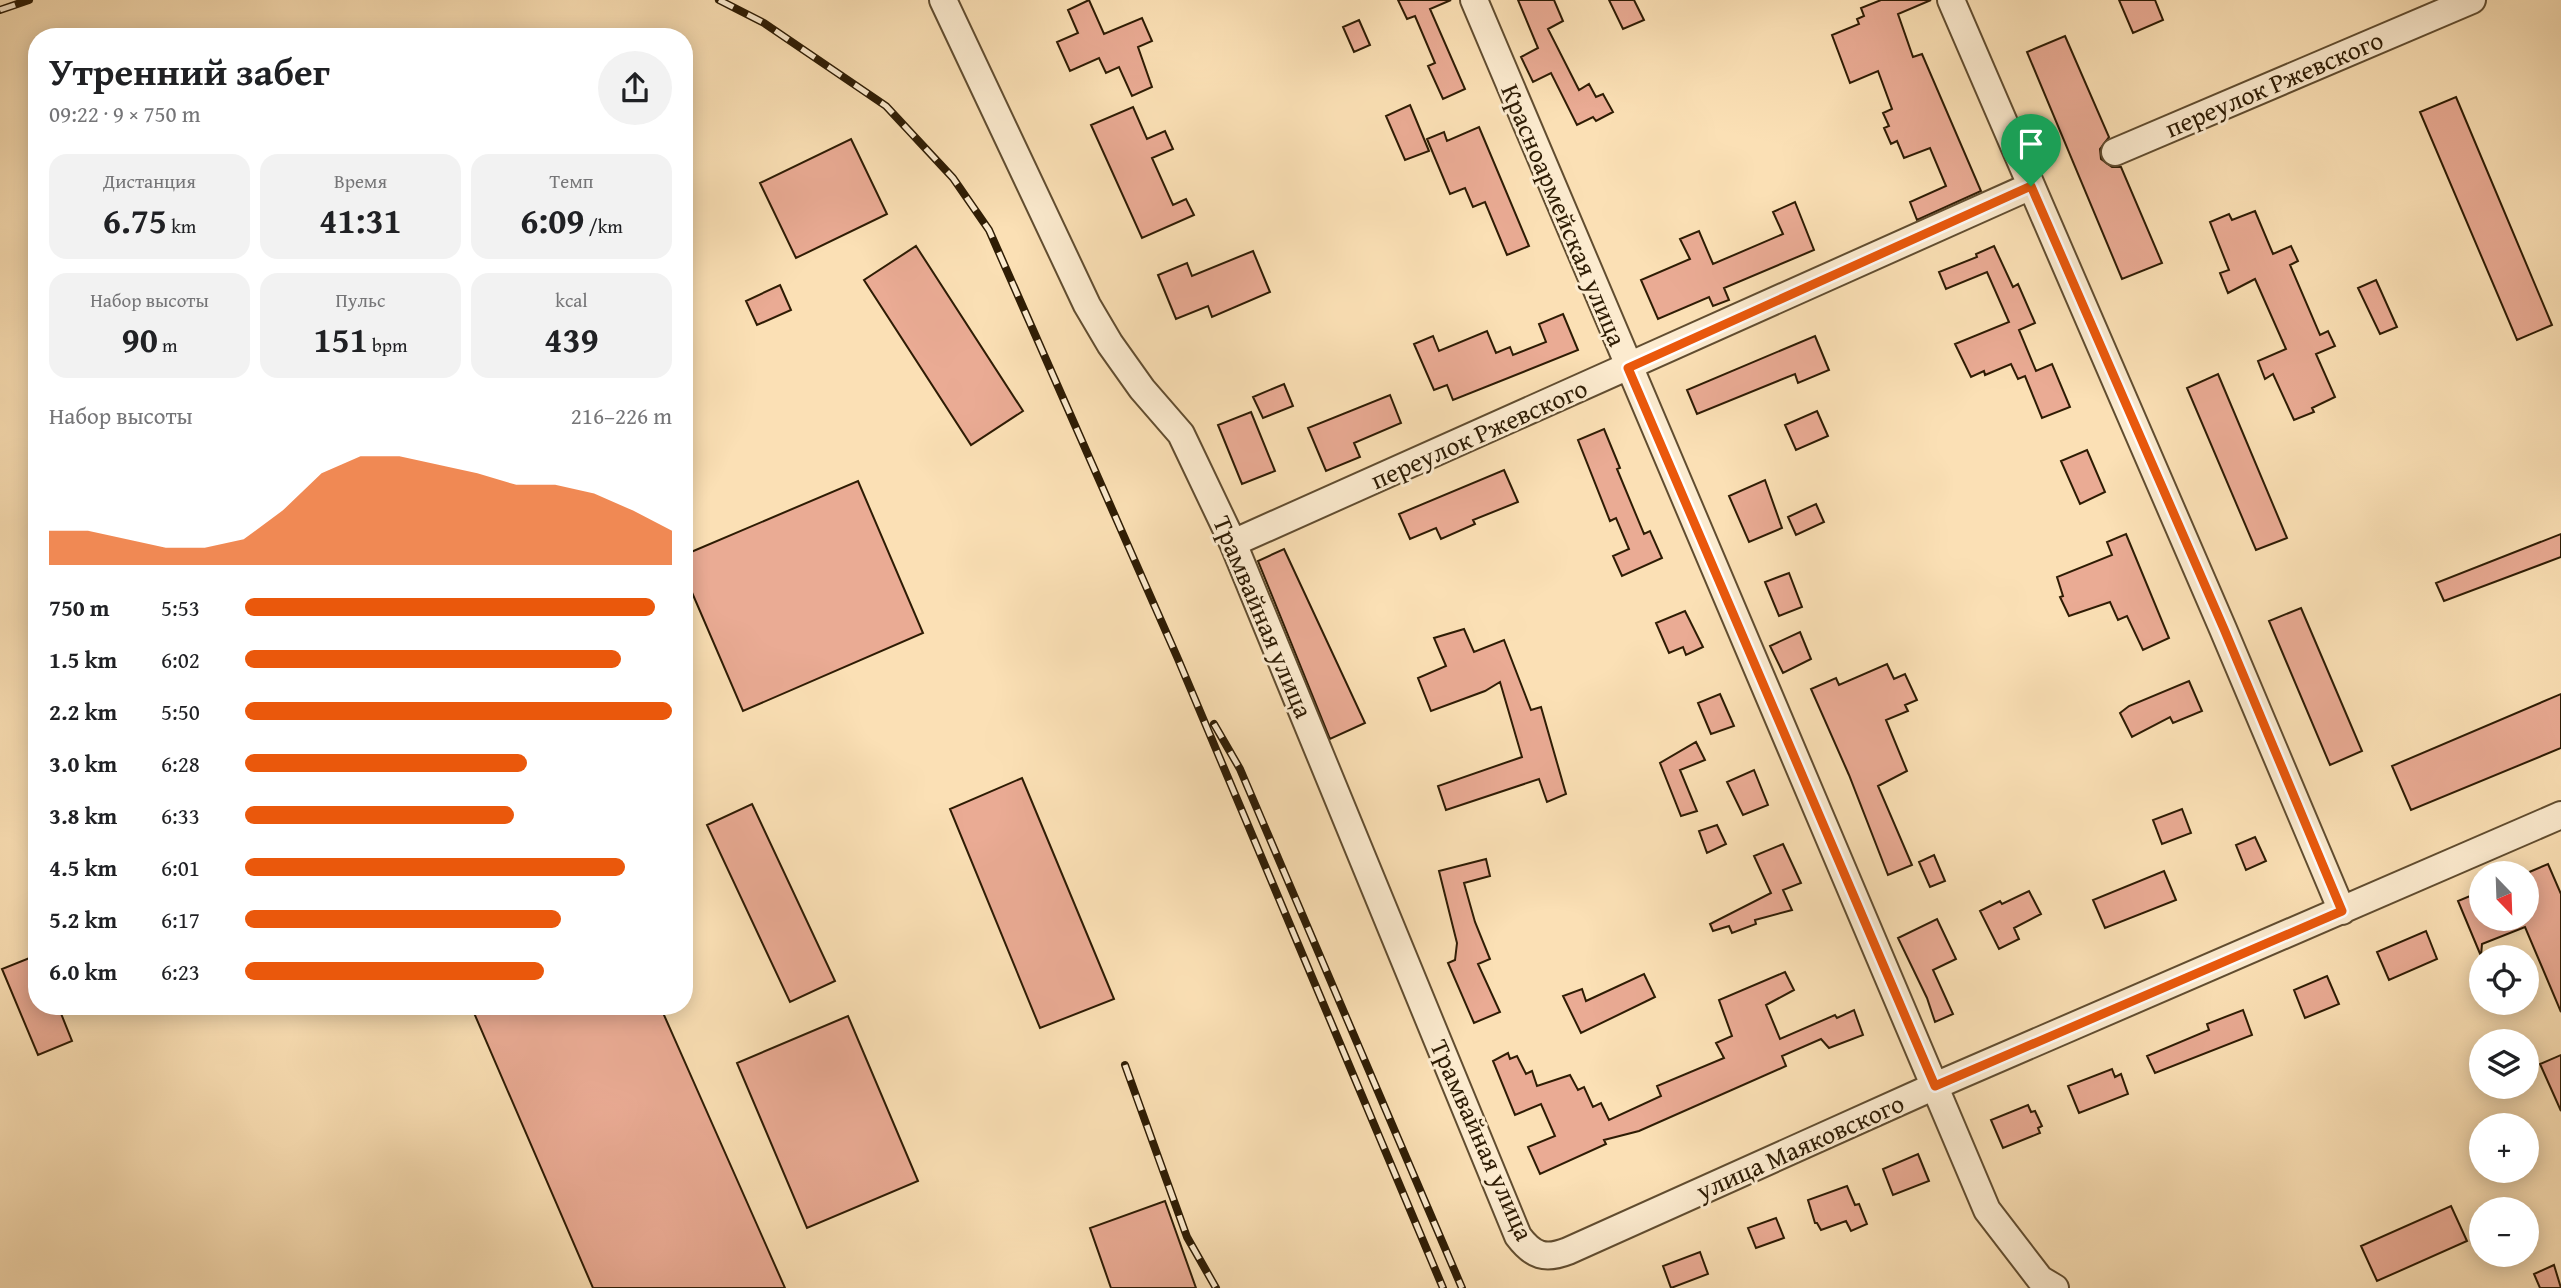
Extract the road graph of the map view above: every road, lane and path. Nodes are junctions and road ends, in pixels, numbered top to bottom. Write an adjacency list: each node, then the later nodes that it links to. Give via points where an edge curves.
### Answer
1 (943, 0): 8 (street, Трамвайная улица, via 1087,304 1142,389 1181,434)
2 (1474, 0): 7 (street, Красноармейская улица)
3 (1951, 0): 6 (street)
4 (2472, 0): 5 (street, переулок Ржевского)
5 (2115, 152)
6 (2031, 186): 7 (street, переулок Ржевского); 10 (street)
7 (1628, 368): 8 (street, переулок Ржевского); 11 (street, Красноармейская улица)
8 (1233, 542): 12 (street, Трамвайная улица, via 1518,1236)
9 (2560, 818): 10 (street, улица Маяковского)
10 (2342, 911): 11 (street, улица Маяковского)
11 (1935, 1086): 12 (street, улица Маяковского, via 1568,1251); 13 (street, Красноармейская улица, via 1987,1210 2040,1279)
12 (1538, 1256)
13 (2055, 1288)

